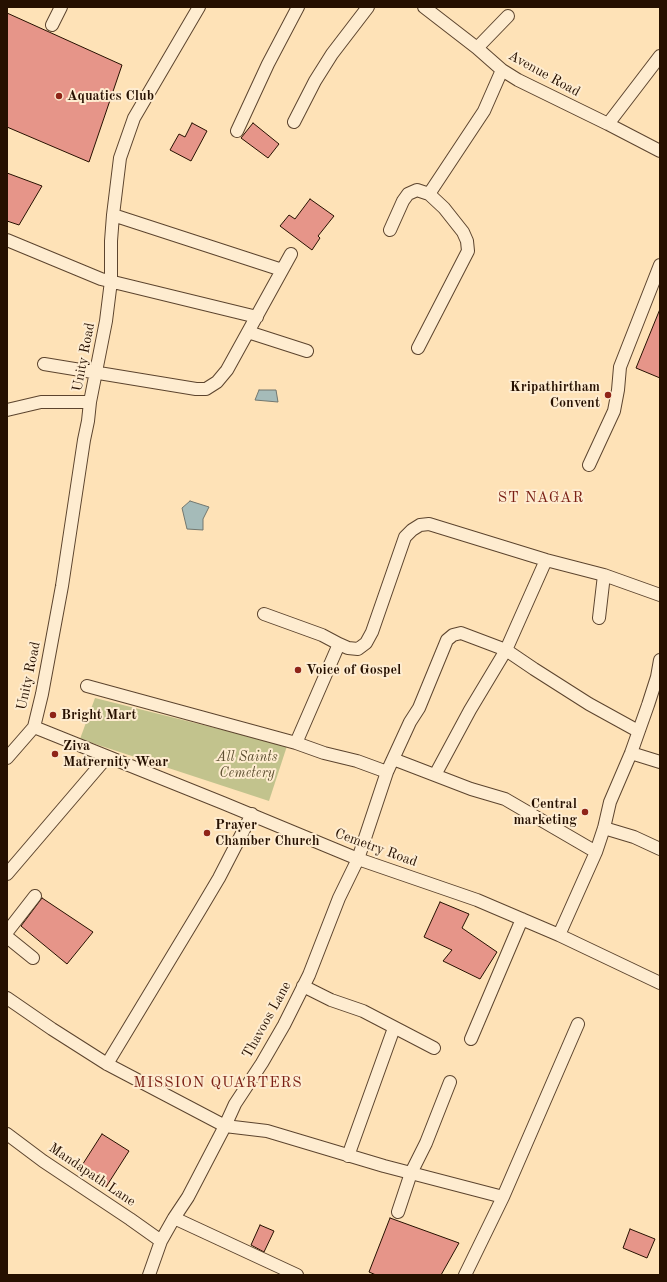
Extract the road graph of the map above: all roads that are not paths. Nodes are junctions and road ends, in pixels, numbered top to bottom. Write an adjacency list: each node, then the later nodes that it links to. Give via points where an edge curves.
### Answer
1 (60, 7): 7 (street)
2 (199, 7): 16 (street, Unity Road, via 134,118 120,158)
3 (298, 7): 13 (street)
4 (368, 7): 11 (street, via 315,80)
5 (424, 7): 8 (street, Avenue Road)
6 (508, 16): 8 (street)
7 (52, 25)
8 (476, 48): 10 (street, Avenue Road)
9 (660, 56): 12 (street)
10 (502, 70): 12 (street, Avenue Road); 15 (street, via 484,111)
11 (294, 122)
12 (608, 124): 14 (street, Avenue Road)
13 (237, 131)
14 (660, 151)
15 (429, 194): 17 (street, via 417,190 408,194); 25 (street, via 463,232 468,250)
16 (113, 215): 21 (street); 22 (street, Unity Road)
17 (390, 230)
18 (7, 240): 22 (street)
19 (291, 254): 21 (street)
20 (660, 265): 31 (street, via 620,367 614,410)
21 (282, 270): 23 (street)
22 (111, 281): 23 (street); 28 (street, Unity Road)
23 (257, 317): 24 (street)
24 (248, 332): 26 (street); 28 (street, via 226,370 217,382 206,389)
25 (418, 348)
26 (307, 351)
27 (44, 364): 28 (street)
28 (97, 372): 29 (street, Unity Road)
29 (90, 402): 30 (street, via 41,402); 42 (street, Unity Road, via 62,586)
30 (7, 410)
31 (589, 465)
32 (546, 560): 33 (street); 37 (street, via 429,524 420,525 405,537 366,643 358,649); 38 (street)
33 (604, 575): 34 (street); 36 (street)
34 (660, 595)
35 (264, 614): 37 (street, via 322,635)
36 (599, 618)
37 (339, 644): 44 (street)
38 (506, 650): 43 (street, Thavoos Lane, via 589,704); 48 (street, Thavoos Lane, via 461,633 447,640 419,708); 51 (street)
39 (660, 660): 41 (street)
40 (87, 686): 44 (street)
41 (654, 706): 43 (street)
42 (34, 727): 46 (street, Cemetry Road); 47 (street)
43 (638, 731): 45 (street)
44 (296, 743): 50 (street)
45 (632, 753): 49 (street); 53 (street, via 610,802)
46 (107, 757): 52 (street, Cemetry Road); 57 (street)
47 (7, 758)
48 (392, 760): 50 (street, Thavoos Lane); 51 (street)
49 (660, 762)
50 (387, 772): 56 (street, Thavoos Lane)
51 (435, 775): 55 (street, via 505,799)
52 (252, 814): 56 (street, Cemetry Road); 71 (street, via 219,878)
53 (604, 828): 54 (street, via 634,837); 55 (street)
54 (660, 849)
55 (596, 852): 61 (street)
56 (358, 859): 59 (street, Cemetry Road, via 477,900); 65 (street, Thavoos Lane)
57 (7, 874)
58 (35, 896): 60 (street)
59 (522, 919): 61 (street, Cemetry Road); 69 (street)
60 (7, 932)
61 (559, 935): 64 (street, Cemetry Road)
62 (7, 937): 63 (street)
63 (33, 958)
64 (660, 983)
65 (303, 986): 68 (street, via 331,1000 363,1011); 73 (street, Thavoos Lane, via 284,1025 235,1104)
66 (7, 998): 71 (street)
67 (578, 1024): 77 (street)
68 (394, 1028): 70 (street); 75 (street)
69 (471, 1039)
70 (434, 1048)
71 (107, 1064): 73 (street)
72 (450, 1082): 76 (street)
73 (225, 1126): 75 (street, via 267,1131); 79 (street, Thavoos Lane, via 188,1197)
74 (7, 1134): 80 (street, Mandapath Lane)
75 (348, 1156): 76 (street)
76 (412, 1173): 77 (street); 78 (street)
77 (503, 1197): 83 (street)
78 (398, 1212)
79 (174, 1218): 80 (street, Thavoos Lane); 82 (street)
80 (161, 1241): 81 (street, Thavoos Lane)
81 (152, 1274)
82 (297, 1275)
83 (465, 1275)

